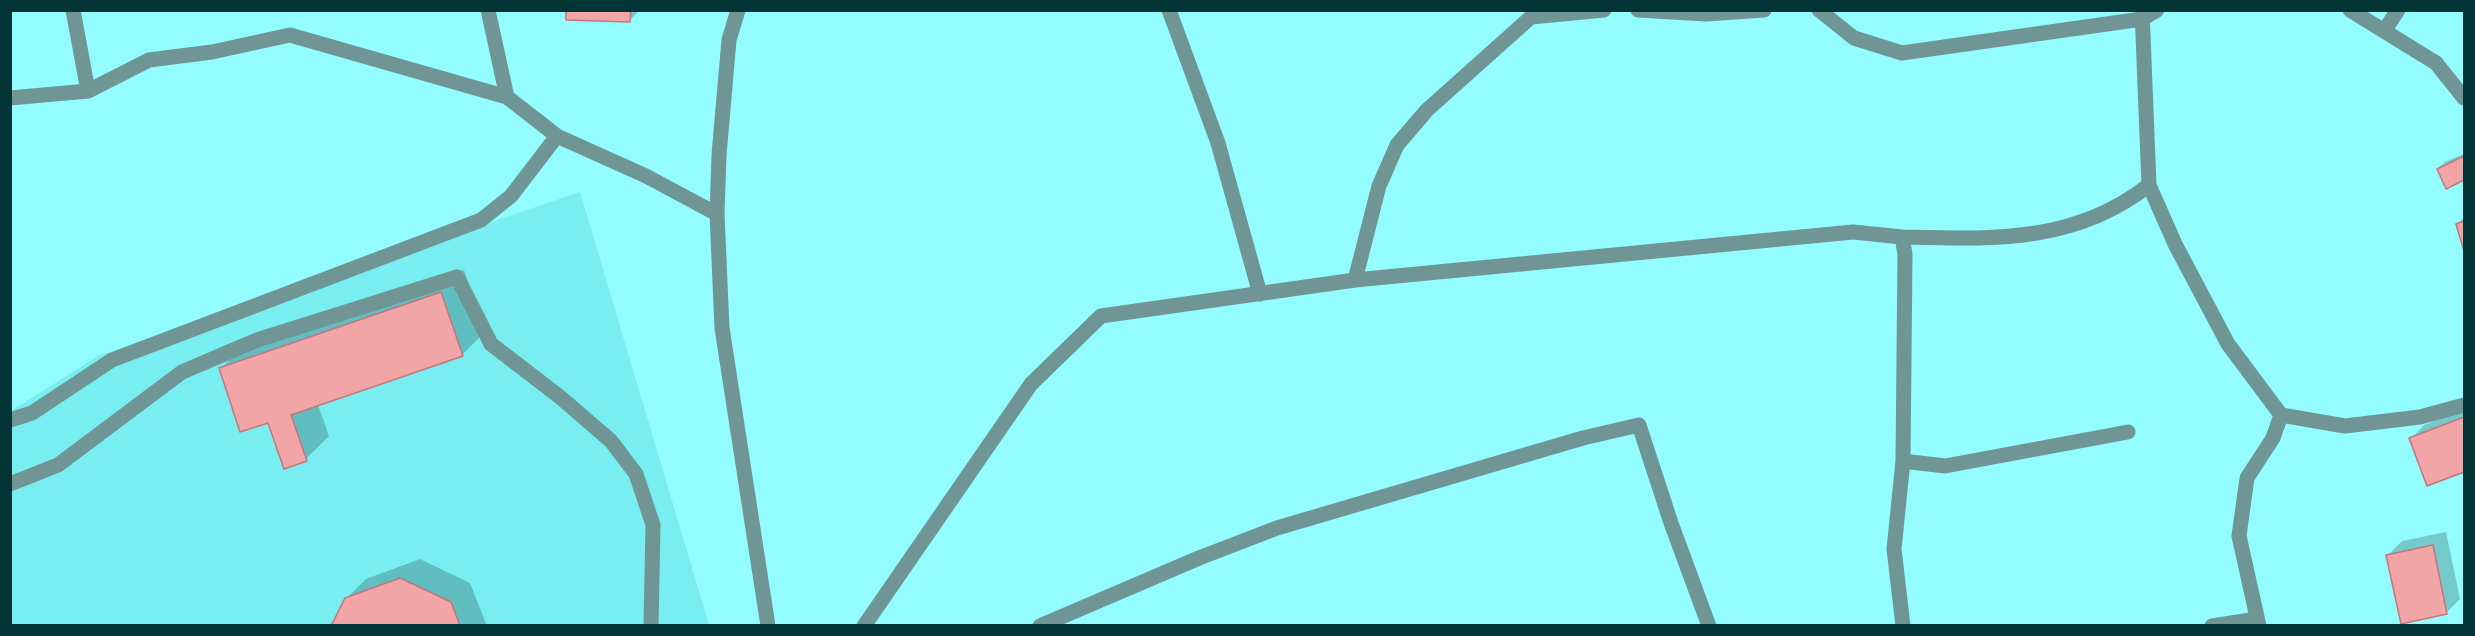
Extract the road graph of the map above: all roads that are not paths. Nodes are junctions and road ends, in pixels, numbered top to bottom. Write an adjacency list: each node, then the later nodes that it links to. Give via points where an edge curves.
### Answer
1 (73, 10): 15 (street)
2 (488, 10): 16 (street)
3 (738, 10): 21 (street, via 729,40)
4 (1169, 10): 24 (street, via 1218,144)
5 (1604, 10): 12 (street)
6 (1638, 10): 7 (street, via 1706,14)
7 (1764, 10)
8 (1819, 10): 13 (street, via 1854,38 1902,53)
9 (2157, 10): 13 (street)
10 (2350, 10): 14 (street)
11 (2398, 10): 14 (street)
12 (1531, 14): 23 (street, via 1427,110 1397,145 1379,186)
13 (2142, 15): 20 (street)
14 (2384, 31): 18 (street, via 2436,63)
15 (88, 91): 16 (street, via 149,60 212,52 290,35); 17 (street)
16 (507, 97): 19 (street)
17 (10, 98)
18 (2464, 98)
19 (557, 136): 21 (street); 27 (street, via 511,196 481,220 128,353 32,413)
20 (2149, 185): 22 (street, via 2126,203 2056,231 1992,239); 26 (street, via 2228,344)
21 (717, 214): 33 (street, via 722,328)
22 (1902, 237): 23 (street, via 1853,232); 29 (street)
23 (1355, 280): 24 (street)
24 (1260, 294): 34 (street, via 1101,316 1031,384)
25 (2464, 405): 26 (street, via 2420,417 2345,426)
26 (2281, 415): 31 (street, via 2273,438 2247,478 2238,536)
27 (10, 420)
28 (2128, 432): 29 (street, via 1945,466)
29 (1904, 461): 37 (street, via 1894,549)
30 (10, 484): 32 (street, via 58,465 182,372 257,340 456,277 491,344 611,441 636,474 653,525)
31 (2258, 622): 38 (street)
32 (651, 626)
33 (768, 626)
34 (864, 626)
35 (1040, 626): 36 (street, via 1277,528 1639,425)
36 (1709, 626)
37 (1903, 626)
38 (2212, 626)

